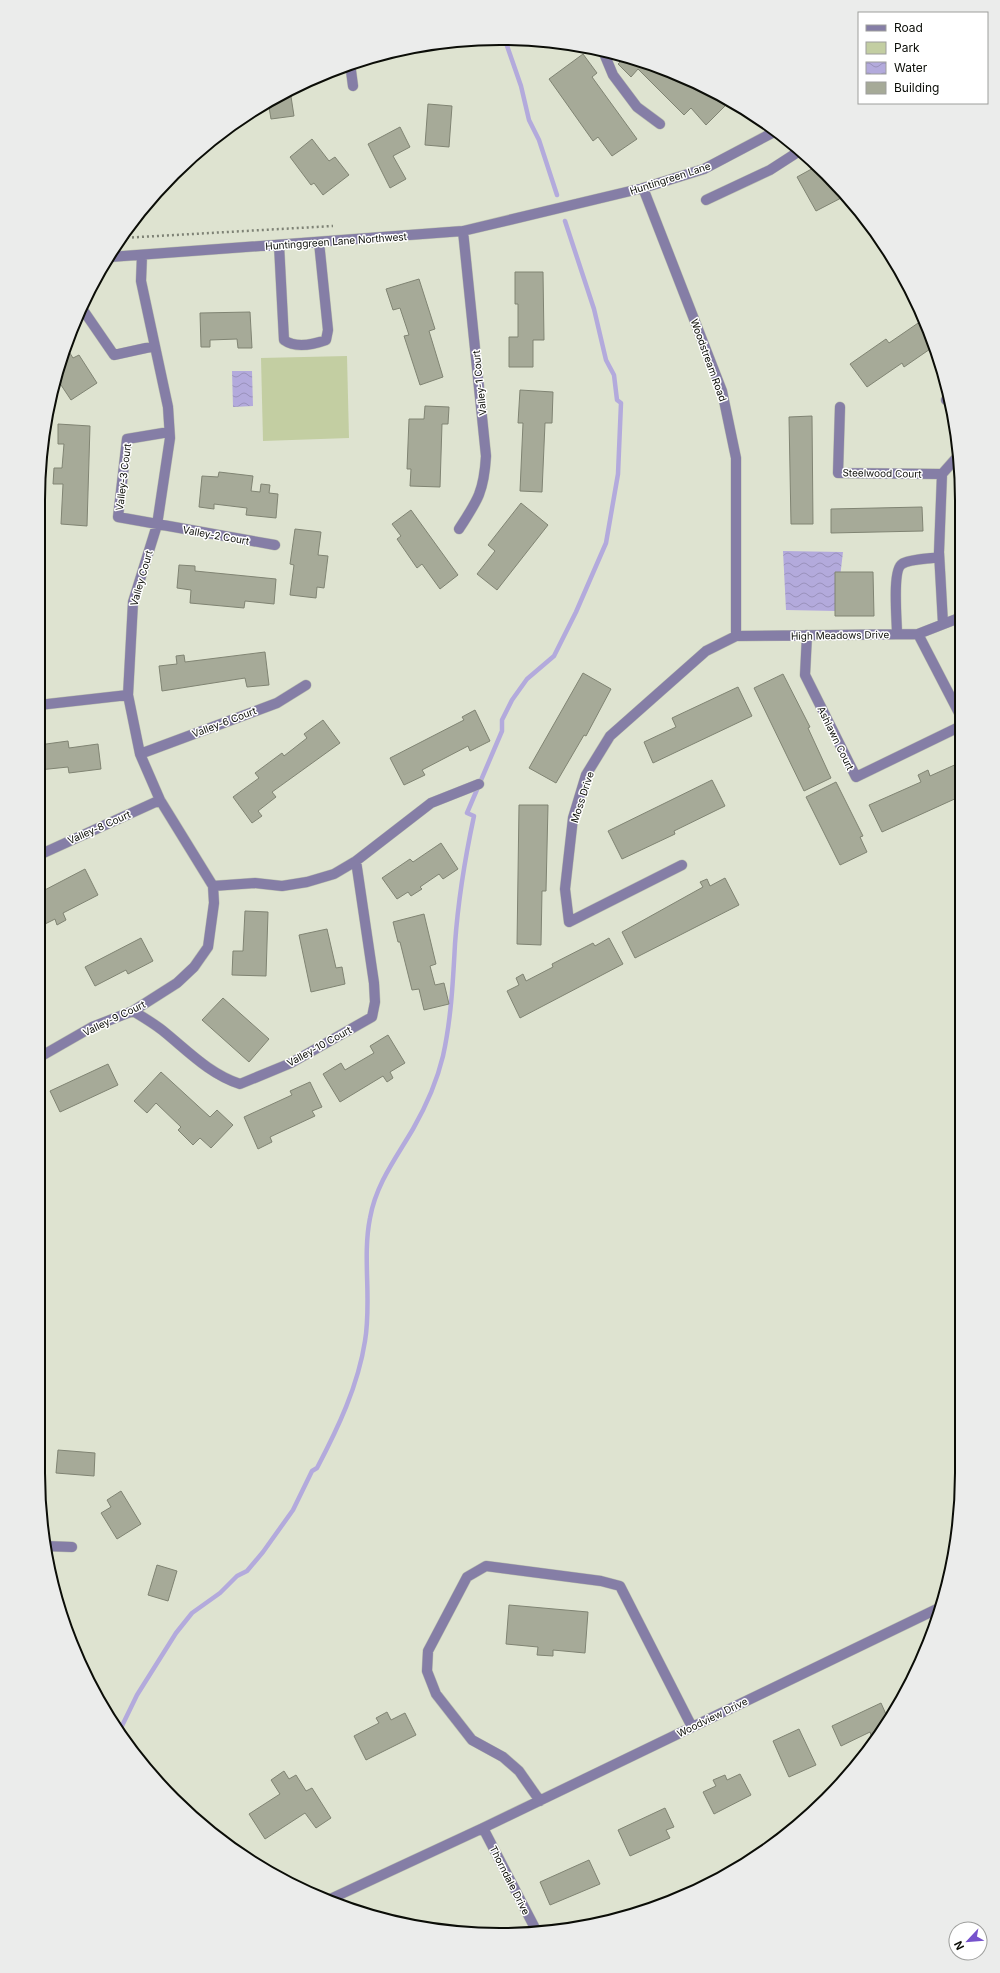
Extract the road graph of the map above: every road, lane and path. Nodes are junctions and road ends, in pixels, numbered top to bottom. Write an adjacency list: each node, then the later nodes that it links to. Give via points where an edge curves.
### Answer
1 (606, 58): 4 (street, via 613,75 637,107)
2 (351, 70): 3 (street)
3 (353, 86)
4 (660, 124)
5 (770, 134): 7 (street, Huntingreen Lane, via 704,168)
6 (795, 154): 8 (street, via 770,170)
7 (643, 188): 9 (street, Huntingreen Lane); 32 (street, Woodstream Road, via 722,391 736,458)
8 (706, 200)
9 (560, 208): 11 (street, Huntinggreen Lane Northwest)
10 (336, 226): 12 (path)
11 (463, 231): 13 (street, Huntinggreen Lane Northwest); 24 (street, Valley-1 Court, via 486,456 484,479 478,500)
12 (129, 238)
13 (319, 242): 14 (street, Huntinggreen Lane Northwest); 14 (street, via 328,330 326,340 291,345 284,340)
14 (279, 245): 15 (street, Huntinggreen Lane Northwest)
15 (142, 255): 16 (street, Huntinggreen Lane Northwest); 18 (street, Valley Court, via 141,282)
16 (116, 257)
17 (86, 313): 18 (street, via 114,355)
18 (155, 346): 20 (street, Valley Court, via 168,407)
19 (840, 407): 22 (street, Steelwood Court, via 838,473)
20 (169, 432): 23 (street, Valley Court); 23 (street, Valley-3 Court, via 127,439 118,517)
21 (953, 461): 22 (street)
22 (942, 474): 26 (street)
23 (157, 525): 25 (street, Valley-2 Court); 34 (street, Valley Court, via 133,602)
24 (459, 529)
25 (275, 545)
26 (939, 557): 28 (street); 29 (street, via 903,563 898,568)
27 (955, 619): 28 (street, High Meadows Drive)
28 (943, 624): 30 (street, High Meadows Drive)
29 (897, 634): 30 (street, High Meadows Drive); 31 (street, High Meadows Drive)
30 (918, 634): 36 (street)
31 (807, 635): 32 (street, High Meadows Drive); 37 (street, Ashlawn Court, via 805,675 856,778)
32 (736, 636): 43 (street, Moss Drive, via 706,651 610,736 586,775 573,818 566,889 569,922)
33 (306, 685): 38 (street, Valley-6 Court, via 277,703)
34 (128, 695): 35 (street); 38 (street, Valley Court)
35 (45, 704)
36 (955, 705)
37 (955, 728)
38 (140, 754): 40 (street, Valley Court)
39 (478, 784): 42 (street, via 430,803)
40 (160, 800): 41 (street, Valley-8 Court); 44 (street, Valley Court)
41 (45, 852)
42 (356, 861): 44 (street, via 334,874 307,882 282,886 255,883); 45 (street, Valley-10 Court, via 374,983 375,1002 372,1017 291,1063 240,1084 224,1079)
43 (682, 866)
44 (213, 886): 45 (street, Valley-9 Court, via 214,904 208,947 194,967 177,984)
45 (133, 1011): 46 (street, Valley-9 Court, via 92,1027)
46 (45, 1054)
47 (51, 1546): 48 (street)
48 (72, 1547)
49 (933, 1611): 50 (street, Woodview Drive)
50 (692, 1727): 51 (street, Woodview Drive); 51 (street, via 620,1586 601,1581 486,1566 467,1577 428,1651 427,1671 436,1694 472,1740 503,1757 519,1771)
51 (540, 1800): 52 (street, Woodview Drive)
52 (483, 1828): 53 (street, Woodview Drive); 54 (street, Thorndale Drive)
53 (334, 1896)
54 (534, 1927)

